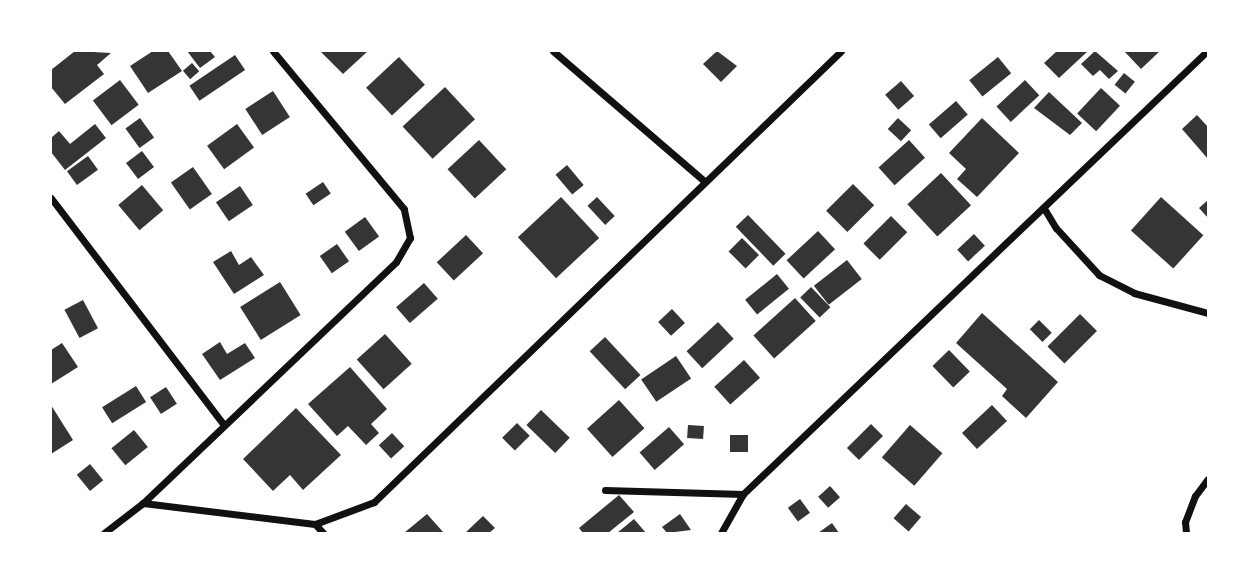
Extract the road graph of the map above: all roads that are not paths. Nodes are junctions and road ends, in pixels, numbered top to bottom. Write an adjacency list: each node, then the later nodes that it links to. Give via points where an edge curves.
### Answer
1 (273, 51): 9 (street, via 404,209 410,238 396,261)
2 (552, 51): 5 (street)
3 (841, 51): 5 (street)
4 (1207, 51): 7 (street)
5 (704, 181): 14 (street, via 374,502)
6 (51, 198): 9 (street)
7 (1045, 210): 8 (street, via 1099,275 1134,293); 12 (street)
8 (1208, 313)
9 (223, 424): 13 (street)
10 (1208, 479): 18 (street, via 1195,496 1185,522)
11 (605, 490): 12 (street)
12 (743, 494): 17 (street)
13 (143, 503): 14 (street); 15 (street)
14 (315, 524): 16 (street)
15 (104, 533)
16 (323, 533)
17 (721, 533)
18 (1186, 533)

